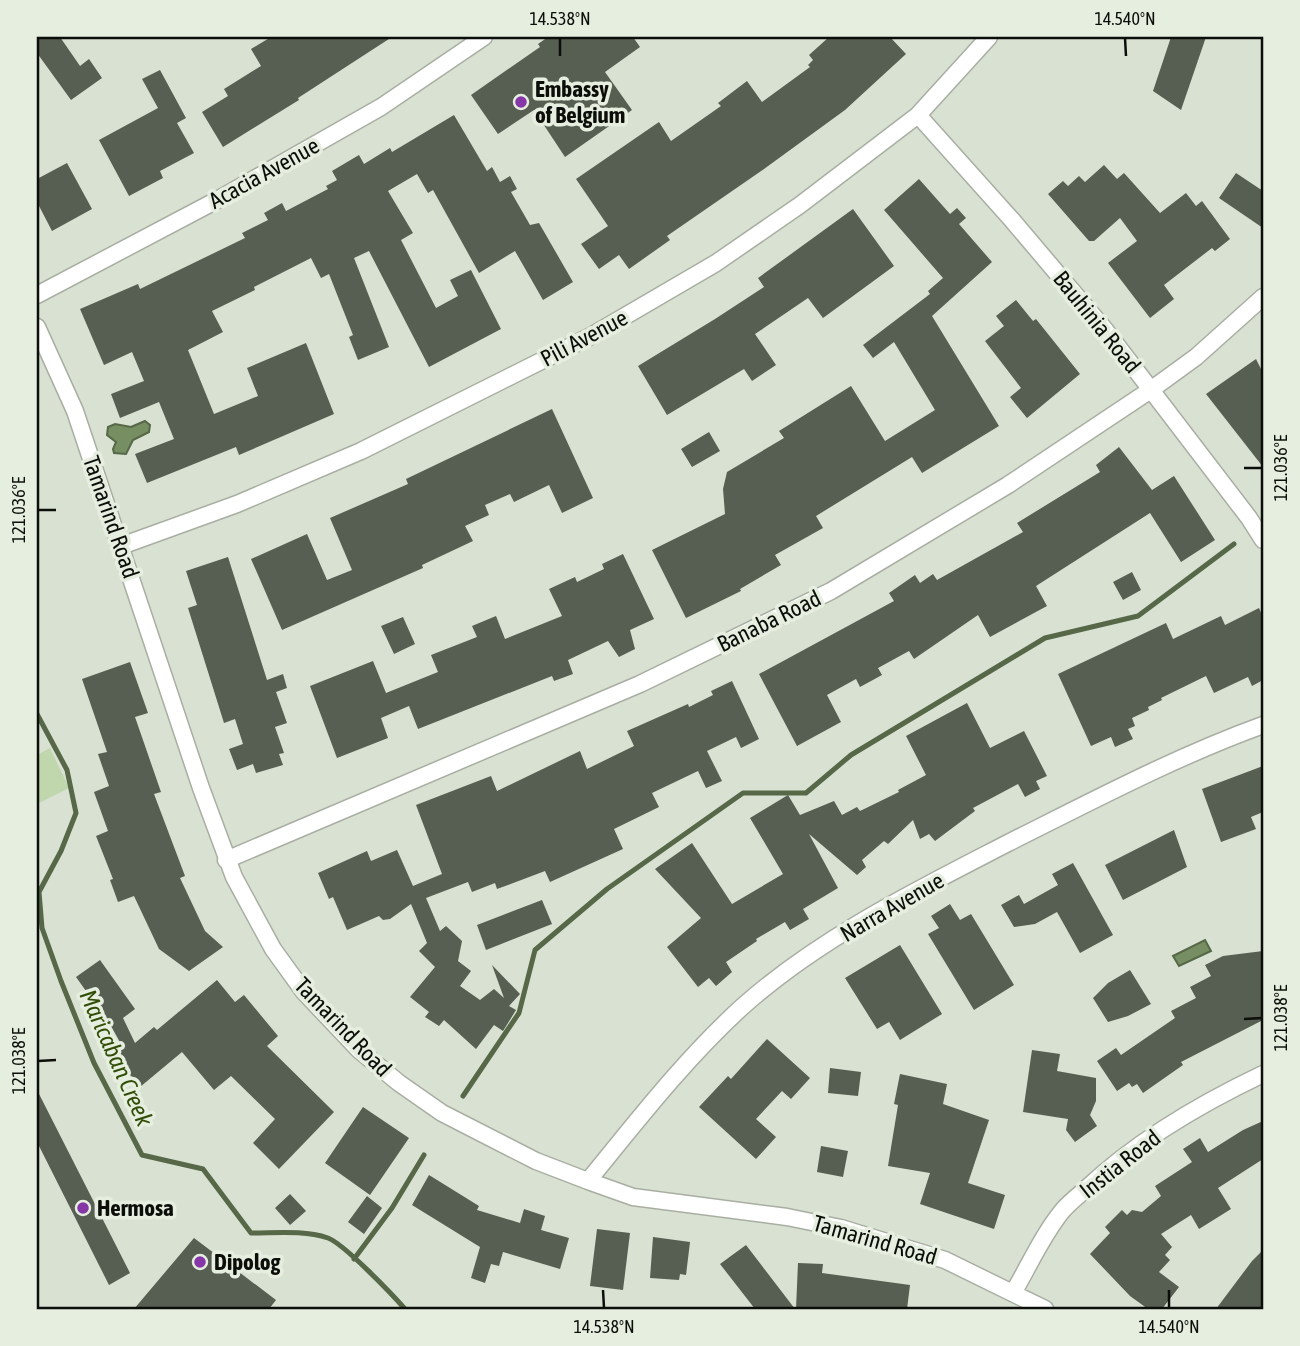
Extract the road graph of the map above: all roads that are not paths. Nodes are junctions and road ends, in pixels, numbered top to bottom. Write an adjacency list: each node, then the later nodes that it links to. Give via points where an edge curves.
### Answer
1 (484, 37): 4 (street, Acacia Avenue, via 381,107)
2 (989, 37): 3 (street, Pili Avenue)
3 (918, 116): 7 (street, Bauhinia Road, via 1012,219); 9 (street, Pili Avenue, via 716,263 591,336 361,451 237,504)
4 (37, 295)
5 (1263, 297): 7 (street, Banaba Road)
6 (37, 327): 9 (street, Tamarind Road, via 75,411)
7 (1152, 389): 8 (street, Bauhinia Road); 11 (street, Banaba Road, via 1008,485 831,591 640,684)
8 (1263, 540)
9 (121, 546): 11 (street, Tamarind Road)
10 (1263, 725): 13 (street, Narra Avenue, via 1112,791 897,900 792,967 692,1056)
11 (226, 860): 13 (street, Tamarind Road, via 273,949 304,992 359,1050 442,1112 536,1161)
12 (1263, 1074): 14 (street, Instia Road, via 1177,1121 1099,1177 1063,1210)
13 (588, 1181): 14 (street, Tamarind Road, via 633,1197 841,1228 945,1260)
14 (1013, 1293): 15 (street, Tamarind Road)
15 (1045, 1309)

